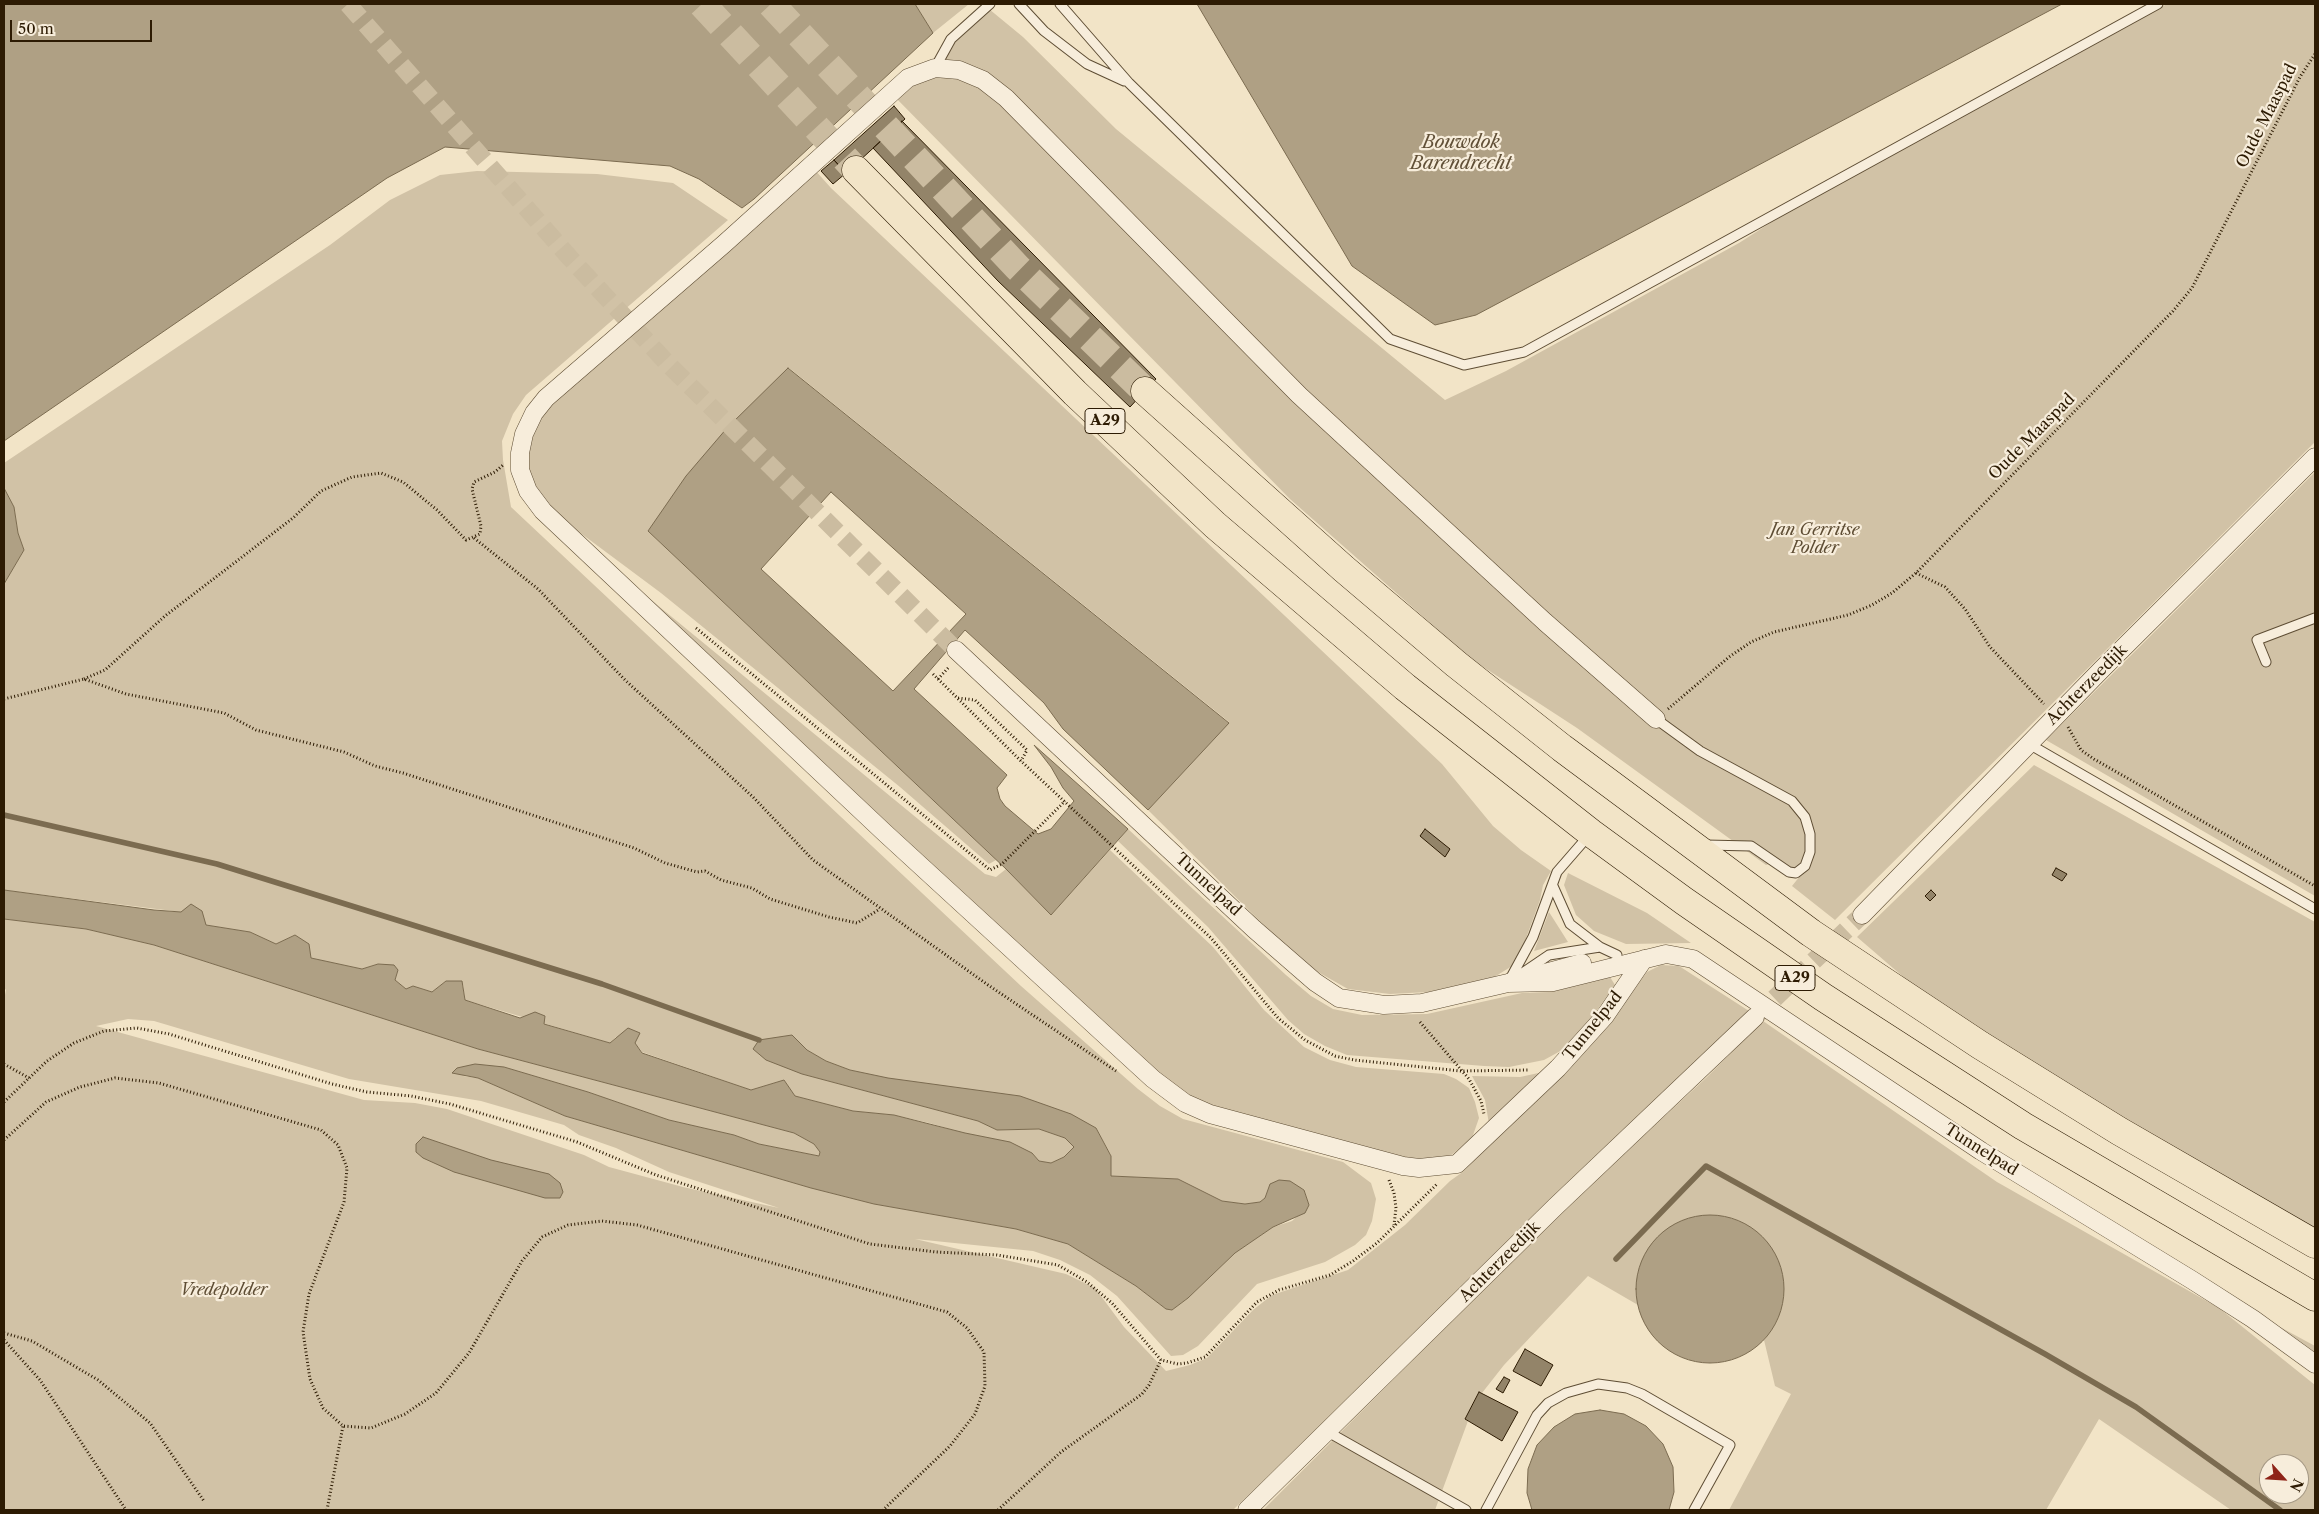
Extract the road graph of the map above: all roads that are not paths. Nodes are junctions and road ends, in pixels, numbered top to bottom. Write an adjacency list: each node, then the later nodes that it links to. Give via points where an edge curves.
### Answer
1 (990, 4): 5 (lane, via 952,39)
2 (1019, 4): 6 (lane, via 1044,31 1086,64)
3 (1060, 4): 6 (lane)
4 (2158, 4): 6 (lane, via 1524,352 1464,365 1390,339)
5 (934, 68): 13 (street, via 959,70 975,76 1006,98 1299,395 1545,622); 22 (street, Tunnelpad, via 908,78 724,244 546,398 524,434 520,453 520,470 528,490 543,511 1153,1078 1185,1103 1210,1114 1403,1166 1420,1168 1458,1164 1558,1068 1605,1016)
6 (1129, 83)
7 (856, 170): 15 (highway, A29, via 1062,380 1215,525 1405,686)
8 (1144, 392): 16 (highway, A29, via 1456,664)
9 (2315, 457): 14 (street, Achterzeedijk)
10 (2315, 618): 12 (lane, via 2257,640)
11 (956, 650): 23 (street, Tunnelpad, via 1315,982 1339,998 1406,1005)
12 (2266, 662)
13 (1656, 719): 16 (lane, via 1700,751 1792,801 1805,817 1810,834 1810,852 1804,866 1796,873 1789,872 1751,846)
14 (2029, 744): 18 (lane); 19 (street, Achterzeedijk)
15 (1592, 833): 17 (lane, via 1557,872); 26 (highway, A29, via 1815,991 2023,1126)
16 (1690, 844): 25 (highway, A29, via 1832,948 1980,1045 2119,1131)
17 (1553, 886): 20 (lane, via 1570,924); 23 (lane)
18 (2315, 910)
19 (1862, 915)
20 (1600, 947): 21 (lane, Tunnelpad); 23 (lane, Tunnelpad, via 1549,954)
21 (1617, 955): 22 (street, Tunnelpad); 23 (street, Tunnelpad)
22 (1644, 959): 23 (street, Tunnelpad, via 1553,982); 27 (street, Tunnelpad, via 1666,954 1693,959 1981,1151 2253,1319)
23 (1508, 983)
24 (1755, 1017): 28 (street, Achterzeedijk, via 1555,1207)
25 (2315, 1244)
26 (2315, 1297)
27 (2315, 1364)
28 (1328, 1432): 29 (street, Achterzeedijk); 30 (lane)
29 (1247, 1510)
30 (1466, 1510)
31 (1486, 1510): 32 (lane, via 1537,1415 1548,1403 1566,1393 1598,1384 1627,1388 1642,1394 1730,1445)
32 (1694, 1510)

